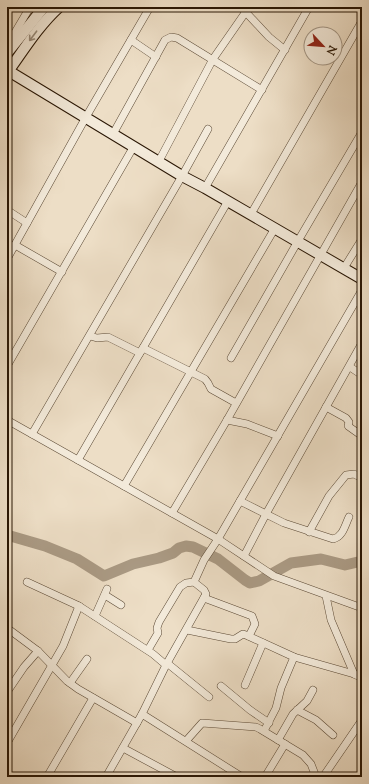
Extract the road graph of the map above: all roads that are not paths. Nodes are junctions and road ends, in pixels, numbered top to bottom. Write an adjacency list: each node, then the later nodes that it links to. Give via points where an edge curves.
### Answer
1 (30, 7): 9 (street)
2 (44, 7): 11 (street)
3 (59, 7): 14 (street, one-way to 14, via 31,38)
4 (150, 7): 8 (street)
5 (309, 7): 10 (street)
6 (243, 10): 10 (street); 13 (street)
7 (362, 22): 27 (street)
8 (131, 40): 12 (street); 16 (street)
9 (7, 46)
10 (285, 50): 15 (street)
11 (7, 53)
12 (156, 57): 13 (street, via 165,40 172,37); 19 (street)
13 (213, 59): 15 (street); 21 (street)
14 (8, 71): 16 (street)
15 (262, 90): 24 (street)
16 (86, 117): 19 (street); 28 (street)
17 (208, 128): 22 (street)
18 (362, 132): 31 (street)
19 (113, 134): 20 (street)
20 (134, 146): 21 (street); 36 (street)
21 (158, 162): 22 (street)
22 (182, 176): 24 (street); 39 (street)
23 (362, 182): 33 (street)
24 (206, 188): 25 (street)
25 (228, 201): 27 (street); 41 (street)
26 (7, 210): 28 (street)
27 (251, 214): 29 (street)
28 (27, 223): 32 (street)
29 (275, 228): 31 (street); 45 (street)
30 (362, 239): 35 (street)
31 (298, 241): 33 (street); 42 (street)
32 (15, 245): 34 (street); 36 (street)
33 (319, 255): 35 (street); 47 (street)
34 (7, 259)
35 (344, 268): 37 (street)
36 (62, 272): 43 (street)
37 (362, 279)
38 (362, 290): 52 (street)
39 (90, 336): 41 (street, via 108,337); 51 (street)
40 (362, 344): 44 (street)
41 (142, 351): 45 (street); 54 (street)
42 (231, 358)
43 (7, 366)
44 (350, 367): 46 (street); 48 (street)
45 (190, 373): 47 (street, via 205,379 211,389); 56 (street)
46 (362, 375)
47 (236, 403): 50 (street)
48 (326, 407): 53 (street, via 346,418 348,426); 59 (street)
49 (7, 420): 51 (street)
50 (227, 420): 52 (street, via 247,424); 58 (street)
51 (32, 434): 54 (street)
52 (278, 436): 57 (street)
53 (362, 436)
54 (78, 460): 56 (street)
55 (362, 478): 61 (street, via 354,474 346,475 329,496)
56 (124, 486): 58 (street)
57 (240, 502): 59 (street); 62 (street)
58 (172, 513): 62 (street)
59 (266, 514): 61 (street); 63 (street)
60 (349, 517): 61 (street, via 338,538)
61 (309, 532)
62 (218, 540): 63 (street); 65 (street, via 204,560)
63 (244, 556): 66 (street, via 274,576)
64 (26, 582): 69 (street)
65 (194, 582): 67 (street, via 206,591); 76 (street, via 180,587 159,622 158,633)
66 (326, 596): 70 (street); 82 (street, via 331,620)
67 (204, 598): 72 (street); 74 (street, via 252,616 255,624)
68 (121, 605): 71 (street, via 106,592)
69 (79, 606): 71 (street); 81 (street)
70 (362, 608)
71 (95, 616): 76 (street)
72 (187, 630): 74 (street, via 231,639 243,634); 80 (street)
73 (8, 632): 77 (street)
74 (249, 636): 75 (street)
75 (263, 643): 78 (street); 85 (street)
76 (148, 650): 80 (street)
77 (38, 651): 81 (street); 88 (street)
78 (294, 656): 82 (street); 95 (street)
79 (87, 659): 84 (street)
80 (166, 664): 89 (street); 92 (street)
81 (53, 666): 84 (street); 100 (street)
82 (354, 674): 83 (street)
83 (362, 678)
84 (70, 683): 90 (street)
85 (245, 685)
86 (221, 686): 95 (street)
87 (313, 690): 91 (street, via 307,702)
88 (7, 692)
89 (209, 697)
90 (93, 698): 94 (street); 103 (street)
91 (297, 710): 97 (street, via 316,720); 98 (street)
92 (142, 714): 94 (street); 99 (street)
93 (362, 720): 109 (street)
94 (137, 723): 102 (street)
95 (269, 723): 96 (street)
96 (264, 731): 98 (street); 99 (street, via 256,727 202,723)
97 (333, 735)
98 (278, 740): 101 (street)
99 (186, 742): 106 (street)
100 (7, 743)
101 (285, 744): 107 (street); 108 (street, via 306,758)
102 (123, 748): 104 (street); 105 (street)
103 (47, 777)
104 (106, 777)
105 (177, 777)
106 (242, 777)
107 (265, 777)
108 (316, 777)
109 (323, 777)

